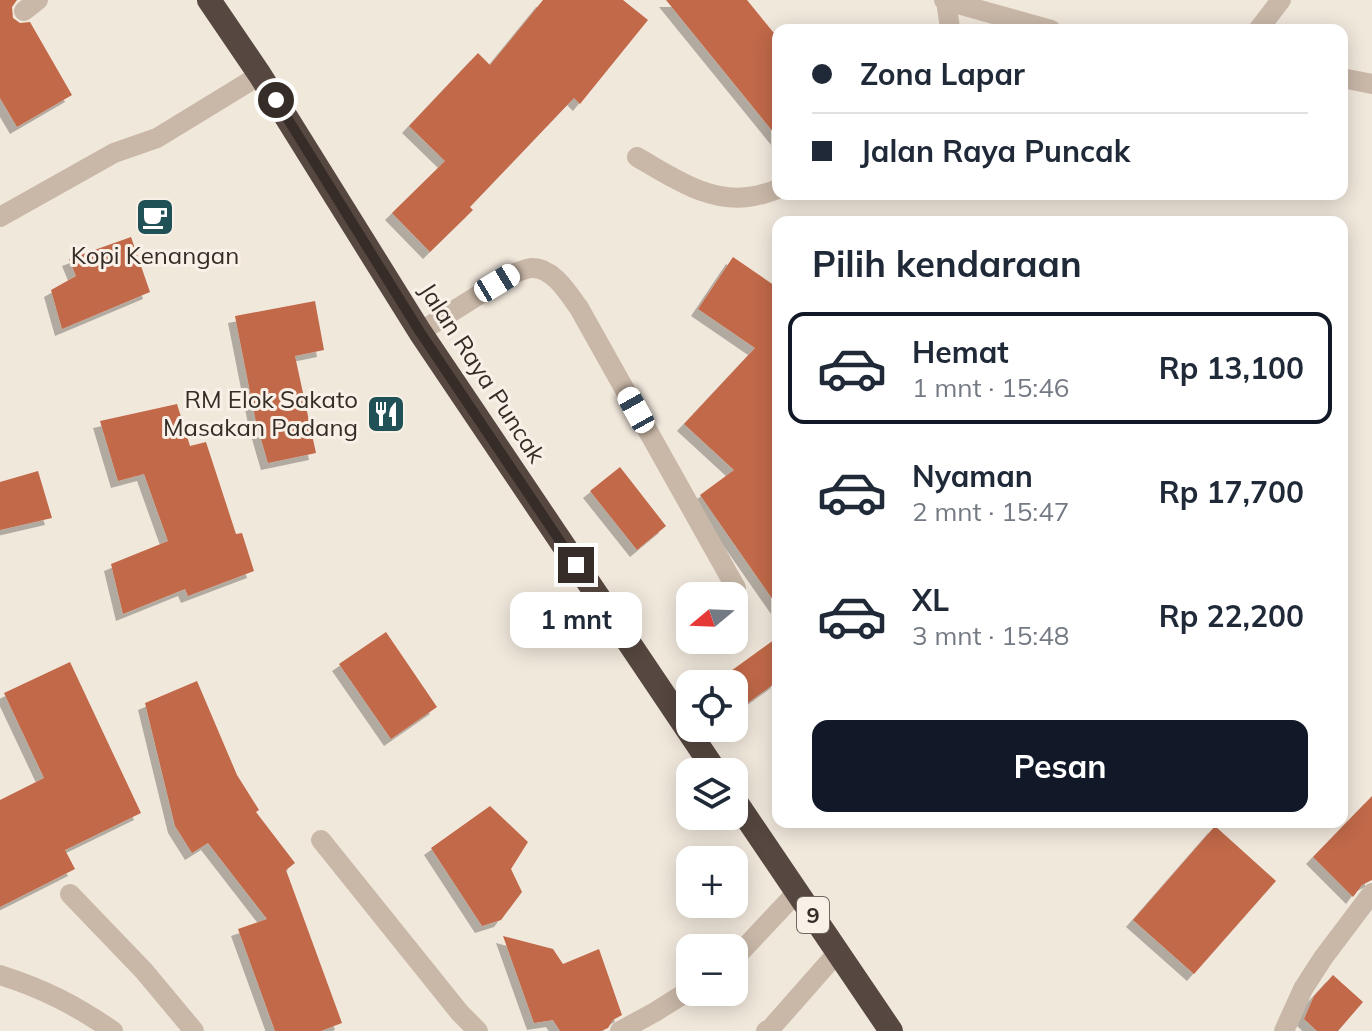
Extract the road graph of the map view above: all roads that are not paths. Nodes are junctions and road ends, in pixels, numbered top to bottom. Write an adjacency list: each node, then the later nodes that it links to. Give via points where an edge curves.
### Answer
1 (209, 0): 7 (highway, Jalan Raya Puncak)
2 (945, 0): 4 (street); 5 (street)
3 (1281, 0): 6 (street)
4 (949, 24)
5 (1030, 24)
6 (1263, 24)
7 (260, 75): 12 (street, via 157,138 114,153); 13 (highway, Jalan Raya Puncak)
8 (1348, 79): 9 (street)
9 (1372, 84)
10 (637, 157): 11 (street, via 720,197)
11 (772, 191)
12 (0, 217)
13 (420, 332): 14 (street, via 529,268 541,269 563,284); 15 (highway, Jalan Raya Puncak)
14 (733, 582)
15 (707, 758)
16 (748, 820): 18 (highway, 9)
17 (321, 840): 27 (street)
18 (797, 892): 21 (street); 22 (highway, 9)
19 (1372, 893): 31 (street, via 1303,989)
20 (70, 894): 26 (street)
21 (748, 944)
22 (838, 952): 29 (street); 30 (highway, 9)
23 (0, 975): 25 (street, via 60,998)
24 (676, 999): 28 (street)
25 (113, 1031)
26 (194, 1031)
27 (478, 1031)
28 (620, 1031)
29 (766, 1031)
30 (891, 1031)
31 (1284, 1031)

